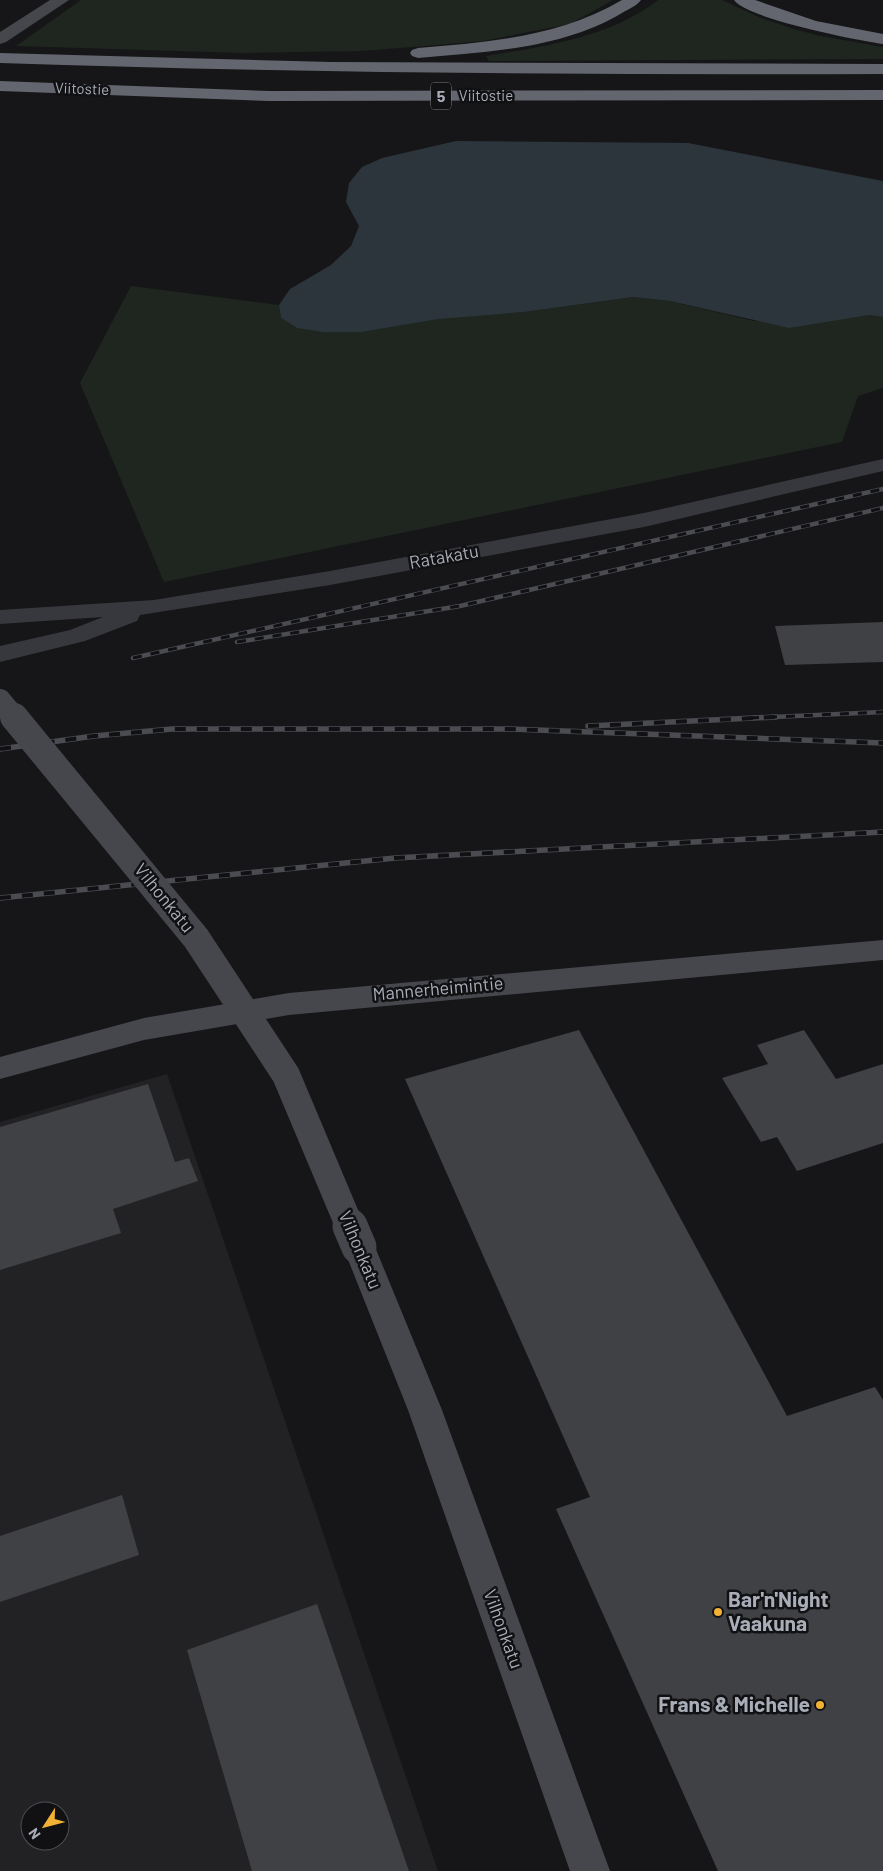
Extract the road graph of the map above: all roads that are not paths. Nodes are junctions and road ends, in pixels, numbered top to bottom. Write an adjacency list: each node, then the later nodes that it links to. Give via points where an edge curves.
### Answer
1 (60, 0): 4 (street)
2 (633, 0): 7 (highway, via 596,21 536,38)
3 (742, 0): 5 (highway, via 810,25)
4 (0, 39)
5 (883, 39)
6 (0, 58): 7 (highway, Viitostie / 5)
7 (325, 67): 8 (highway, Viitostie / 5)
8 (883, 69)
9 (0, 86): 10 (highway, Viitostie / 5, via 269,96)
10 (883, 95)
11 (883, 465): 12 (street, Ratakatu, via 644,520)
12 (154, 607): 13 (street, Ratakatu); 14 (street, via 77,636)
13 (0, 617)
14 (0, 654)
15 (0, 700): 18 (street, Vilhonkatu, bridge, via 196,938 286,1075 425,1410)
16 (883, 950): 17 (street, Mannerheimintie, via 289,1004 144,1029)
17 (0, 1068)
18 (590, 1871)

